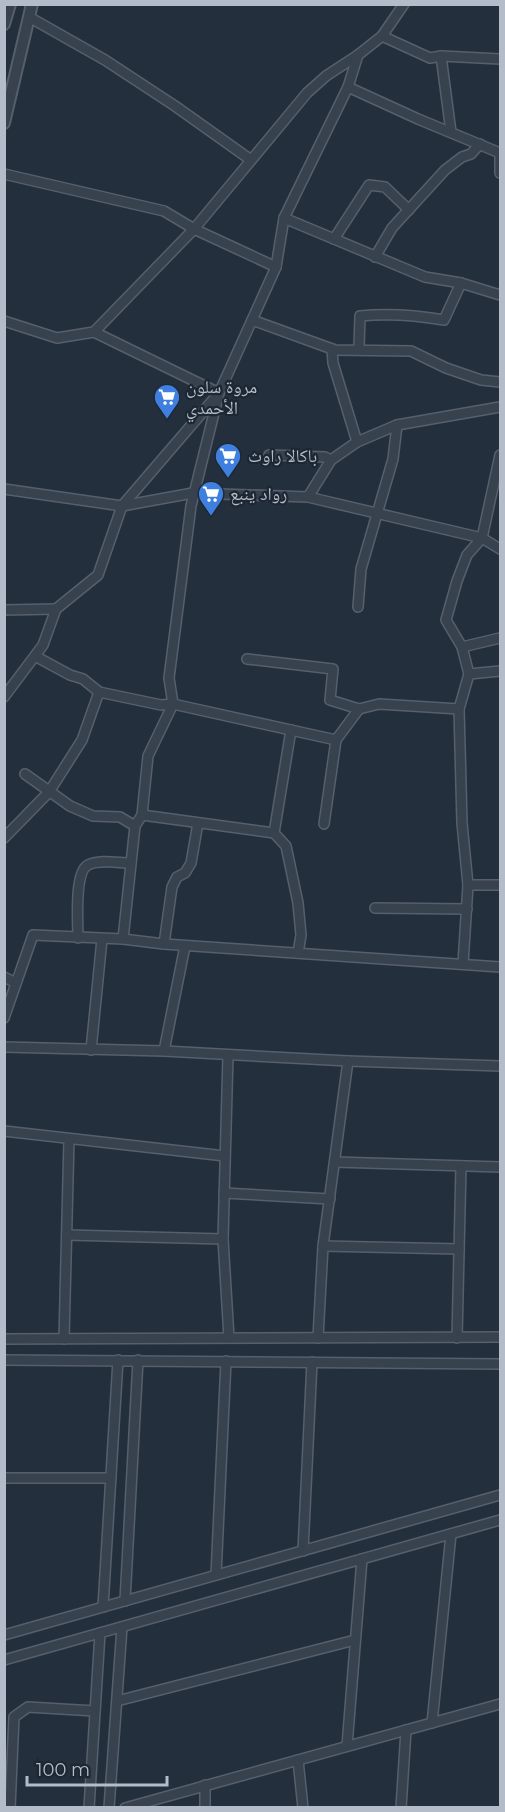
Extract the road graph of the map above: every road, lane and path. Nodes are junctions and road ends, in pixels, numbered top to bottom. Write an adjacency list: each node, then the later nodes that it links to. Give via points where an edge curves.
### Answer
1 (10, 4): 5 (street)
2 (32, 4): 4 (street)
3 (404, 4): 6 (street)
4 (29, 17): 11 (street); 15 (street, via 105,60)
5 (4, 24)
6 (382, 36): 7 (street); 8 (street, via 430,58)
7 (358, 55): 10 (street); 15 (street, via 307,93)
8 (441, 56): 9 (street); 12 (street)
9 (501, 59)
10 (348, 87): 12 (street); 19 (street)
11 (4, 123)
12 (452, 132): 13 (street)
13 (480, 144): 14 (street); 18 (street, via 445,170)
14 (500, 153): 16 (street)
15 (251, 160): 20 (street)
16 (501, 173)
17 (4, 174): 20 (street, via 164,211)
18 (409, 210): 21 (street, via 385,187 369,184); 22 (street, via 392,228)
19 (284, 218): 21 (street); 23 (street)
20 (194, 229): 23 (street); 28 (street)
21 (334, 239): 22 (street)
22 (375, 257): 24 (street, via 425,277)
23 (276, 267): 26 (street)
24 (461, 283): 25 (street); 29 (street, via 444,320 384,313 360,316)
25 (501, 295)
26 (252, 320): 30 (street); 32 (street)
27 (4, 321): 28 (street, via 57,338)
28 (94, 332): 32 (street)
29 (358, 347)
30 (332, 349): 31 (street, via 411,351 446,368); 35 (street)
31 (501, 382)
32 (219, 393): 40 (street); 42 (street)
33 (501, 407): 34 (street)
34 (398, 424): 35 (street); 43 (street)
35 (357, 442): 38 (street)
36 (269, 455): 38 (street)
37 (501, 455): 44 (street)
38 (331, 460): 41 (street)
39 (4, 489): 42 (street)
40 (194, 493): 41 (street); 42 (street); 57 (street, via 169,678)
41 (308, 497): 43 (street)
42 (122, 506): 47 (street, via 98,575)
43 (378, 512): 44 (street); 46 (street, via 361,568)
44 (482, 538): 45 (street); 50 (street, via 467,555 446,620)
45 (501, 549)
46 (358, 607)
47 (56, 609): 48 (street); 51 (street)
48 (4, 610)
49 (501, 638): 50 (street)
50 (462, 647): 54 (street)
51 (35, 656): 55 (street); 56 (street)
52 (247, 659): 58 (street, via 333,669 330,700)
53 (501, 670): 54 (street)
54 (470, 674): 59 (street)
55 (99, 692): 57 (street); 63 (street, via 82,740)
56 (4, 696)
57 (172, 704): 60 (street); 64 (street, via 148,756)
58 (359, 709): 59 (street, via 379,704); 61 (street)
59 (459, 709): 71 (street)
60 (291, 730): 61 (street); 68 (street)
61 (336, 740): 66 (street)
62 (25, 774): 63 (street)
63 (49, 792): 67 (street, via 93,816 120,817); 69 (street)
64 (142, 815): 65 (street); 67 (street)
65 (198, 824): 68 (street); 78 (street, via 191,863 172,887)
66 (324, 824)
67 (135, 826): 70 (street)
68 (274, 833): 80 (street, via 286,846 298,903)
69 (4, 838)
70 (131, 863): 75 (street, via 94,863 82,870); 77 (street)
71 (468, 885): 72 (street); 74 (street)
72 (501, 885)
73 (375, 908): 74 (street)
74 (467, 909): 81 (street)
75 (78, 938): 76 (street); 84 (street, via 33,935)
76 (102, 939): 77 (street); 87 (street)
77 (123, 939): 78 (street)
78 (164, 944): 79 (street)
79 (185, 946): 80 (street); 88 (street)
80 (298, 953): 81 (street)
81 (463, 964): 82 (street)
82 (501, 968)
83 (4, 977): 84 (street)
84 (16, 983): 85 (street)
85 (4, 1018)
86 (4, 1047): 87 (street)
87 (91, 1050): 88 (street)
88 (164, 1051): 89 (street)
89 (228, 1055): 90 (street); 94 (street)
90 (348, 1061): 91 (street); 95 (street)
91 (501, 1066)
92 (4, 1131): 93 (street)
93 (69, 1139): 94 (street); 100 (street)
94 (225, 1156): 98 (street)
95 (334, 1162): 96 (street); 99 (street)
96 (461, 1166): 97 (street); 103 (street)
97 (501, 1167)
98 (224, 1193): 99 (street); 101 (street)
99 (330, 1199): 102 (street)
100 (67, 1235): 101 (street); 109 (street)
101 (223, 1239): 105 (street)
102 (322, 1246): 103 (street); 106 (street)
103 (459, 1249): 107 (street)
104 (501, 1337): 107 (street)
105 (229, 1338): 106 (street); 109 (street)
106 (318, 1338): 107 (street)
107 (457, 1338)
108 (4, 1339): 109 (street)
109 (64, 1339)
110 (4, 1360): 111 (street)
111 (118, 1360): 112 (street); 117 (street)
112 (138, 1360): 113 (street); 124 (street)
113 (226, 1361): 114 (street); 123 (street)
114 (312, 1362): 115 (street); 121 (street)
115 (501, 1364)
116 (4, 1478): 117 (street)
117 (111, 1478): 125 (street)
118 (501, 1495): 121 (street)
119 (501, 1520): 120 (street)
120 (451, 1534): 122 (street); 134 (street)
121 (303, 1551): 123 (street)
122 (362, 1559): 126 (street); 129 (street)
123 (216, 1575): 124 (street)
124 (125, 1601): 125 (street)
125 (103, 1607): 128 (street)
126 (122, 1627): 127 (street); 131 (street)
127 (100, 1633): 130 (street); 133 (street)
128 (4, 1635)
129 (355, 1640): 131 (street); 136 (street)
130 (4, 1660)
131 (117, 1701): 141 (street)
132 (501, 1704): 134 (street)
133 (95, 1711): 139 (street, via 28,1707 14,1717); 140 (street)
134 (432, 1723): 135 (street)
135 (406, 1730): 136 (street); 145 (street)
136 (347, 1746): 137 (street)
137 (298, 1760): 138 (street); 144 (street)
138 (205, 1785): 142 (street); 143 (street)
139 (10, 1808)
140 (89, 1808)
141 (110, 1808)
142 (125, 1808)
143 (204, 1808)
144 (303, 1808)
145 (401, 1808)

